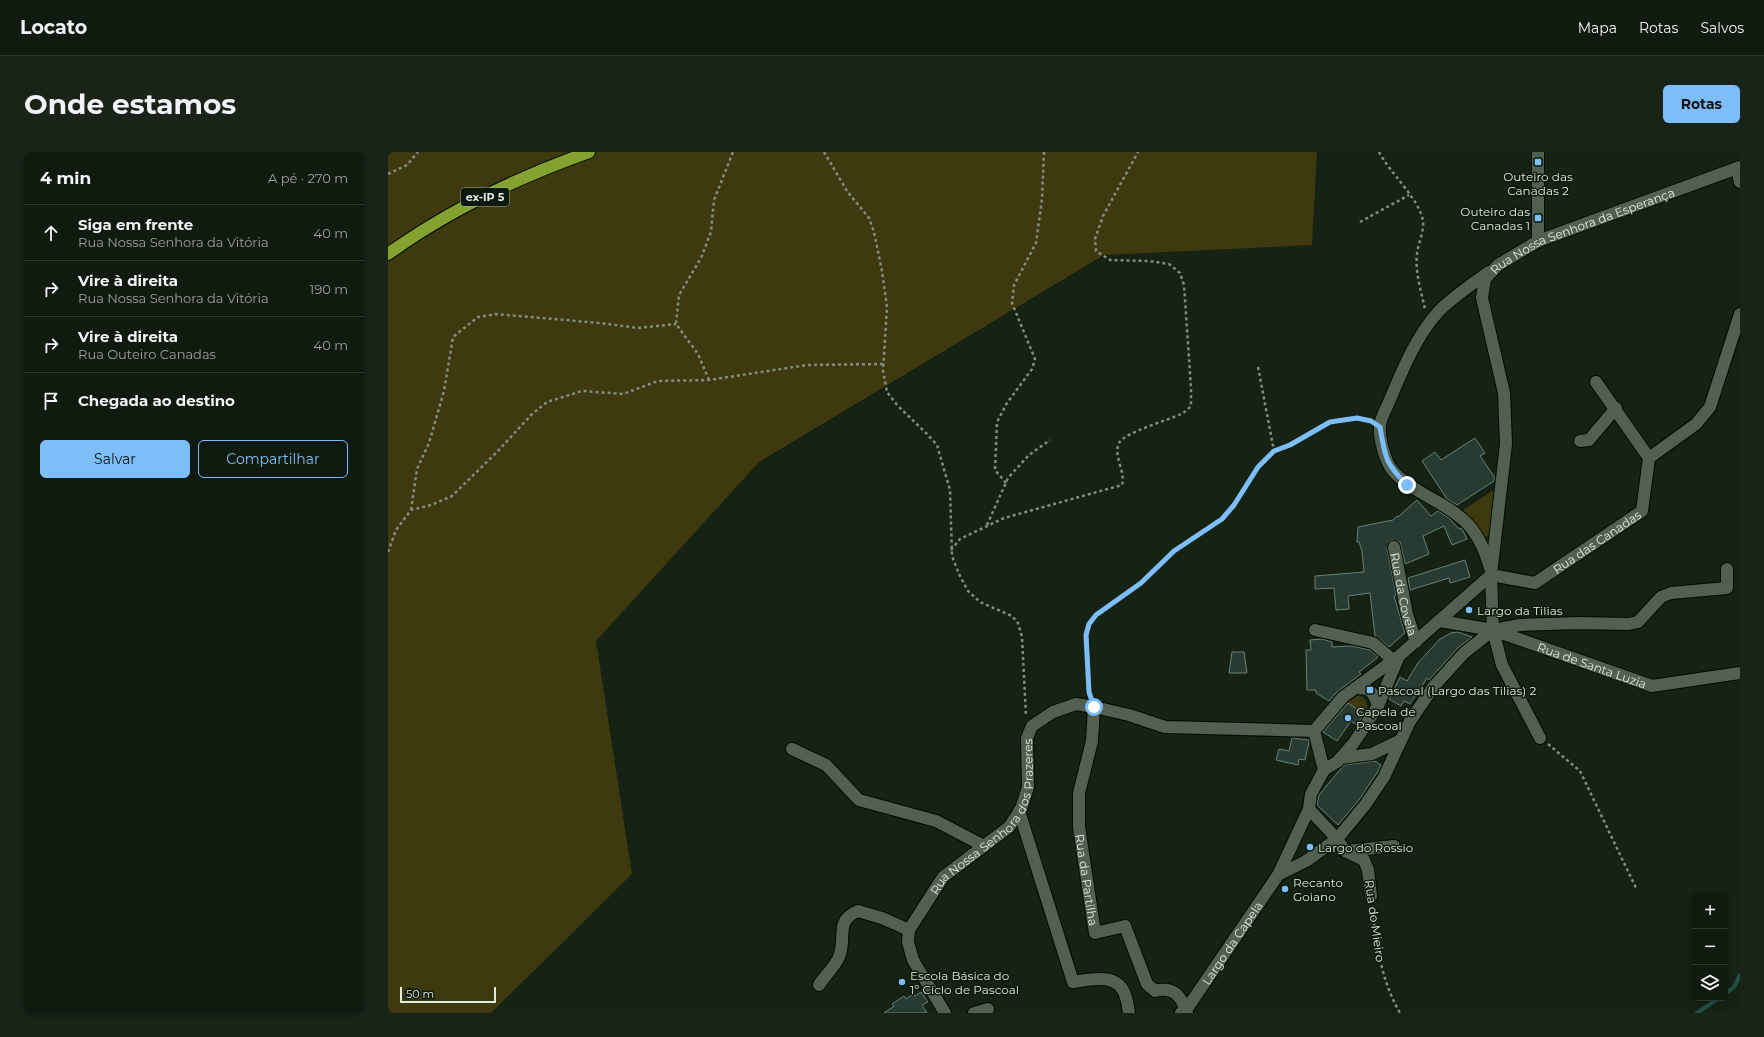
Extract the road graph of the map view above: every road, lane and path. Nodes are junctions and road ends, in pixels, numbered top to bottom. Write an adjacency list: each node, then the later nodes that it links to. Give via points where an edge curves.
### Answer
1 (418, 152): 10 (path, via 407,166)
2 (589, 152): 15 (highway, ex-IP 5, via 553,164 500,189 417,234)
3 (732, 152): 18 (path, via 714,200 711,232 701,258 680,295)
4 (824, 152): 20 (path, via 848,191 869,218 874,232 887,308)
5 (1044, 152): 30 (path, via 1042,199 1036,244 1014,285 1012,302 1035,359 1032,369 1007,403 997,422 995,470)
6 (1138, 152): 32 (path, via 1103,216 1095,239 1096,251 1110,260 1169,264 1180,273 1184,286 1191,406 1183,413 1128,435 1119,442 1118,452 1124,478 1122,486 1004,518)
7 (1379, 152): 12 (path)
8 (1538, 152): 14 (street)
9 (1738, 168): 11 (street); 14 (street, Rua Nossa Senhora da Esperança)
10 (388, 174)
11 (1740, 182)
12 (1409, 195): 13 (path); 19 (path, via 1418,206 1423,221 1416,254 1417,273)
13 (1360, 222)
14 (1538, 241): 16 (street, Rua Nossa Senhora da Esperança)
15 (388, 254)
16 (1498, 265): 19 (street, via 1462,291 1439,311); 37 (street, Rua Nossa Senhora da Esperança, via 1485,279 1482,298 1504,393 1506,444)
17 (1740, 314): 29 (street, via 1710,407 1696,424)
18 (676, 324): 22 (path, via 698,354); 31 (path, via 638,328 496,314 478,317 453,337 444,391 430,442 417,469)
19 (1428, 325): 25 (street, via 1398,381)
20 (884, 364): 22 (path, via 807,365); 34 (path, via 887,392 937,445 950,490)
21 (1258, 367): 28 (path)
22 (709, 380): 31 (path, via 658,381 622,394 582,391 547,402 531,415 452,496)
23 (1596, 382): 24 (street)
24 (1616, 408): 27 (street, via 1588,440); 29 (street)
25 (1380, 427): 28 (path, via 1371,421 1357,418 1330,422 1290,445); 37 (street, via 1384,453 1392,470 1407,485 1462,517 1478,537 1485,551)
26 (1050, 440): 30 (path, via 1029,455)
27 (1580, 441)
28 (1274, 451): 46 (path, via 1258,467 1222,519 1174,551 1141,583 1096,615 1089,624 1086,635 1089,692)
29 (1649, 458): 37 (street, Rua das Canadas, via 1642,511 1534,583)
30 (1006, 483): 32 (path)
31 (411, 510): 35 (path, via 396,530)
32 (987, 526): 34 (path, via 960,539)
33 (1394, 547): 41 (street, Rua da Covela, via 1407,614)
34 (951, 550): 47 (path, via 968,591 980,602 1012,616 1018,623 1022,637)
35 (388, 552)
36 (1727, 569): 40 (street, via 1727,588 1661,596 1638,622 1520,625)
37 (1491, 575): 38 (street); 40 (street)
38 (1440, 621): 40 (street); 41 (street)
39 (1315, 630): 42 (street, via 1373,643)
40 (1493, 630): 43 (street, Rua de Santa Luzia, via 1652,686); 49 (street, via 1502,665); 50 (street, via 1464,653 1434,686 1410,721)
41 (1416, 642): 42 (street)
42 (1396, 658): 44 (street); 45 (street)
43 (1740, 673)
44 (1355, 688): 45 (street, via 1370,690); 48 (street, via 1343,697)
45 (1378, 706): 52 (street)
46 (1094, 707): 48 (street, Rua Nossa Senhora dos Prazeres, via 1164,727); 55 (street, Rua Nossa Senhora dos Prazeres, via 1076,704 1052,712 1032,726 1027,738 1028,786); 66 (street, Rua da Partilha, via 1092,741 1079,793 1079,827 1095,933 1126,926 1147,984 1155,991 1167,989 1174,992 1181,999)
47 (1026, 717)
48 (1314, 731): 53 (street)
49 (1540, 738): 61 (path, via 1580,771)
50 (1401, 740): 52 (street, via 1372,754); 56 (street, via 1384,777)
51 (792, 749): 57 (street, via 826,765 859,800 936,821)
52 (1341, 758): 53 (street)
53 (1324, 770): 54 (street, via 1311,794)
54 (1309, 809): 56 (street); 60 (street)
55 (1019, 811): 57 (street, Rua Nossa Senhora dos Prazeres, via 1009,827); 69 (street, via 1073,982 1101,978 1112,980 1126,996)
56 (1337, 839): 59 (street); 60 (street, via 1306,861)
57 (984, 846): 63 (street, Rua Nossa Senhora dos Prazeres, via 943,877)
58 (1394, 846): 59 (street)
59 (1345, 851): 62 (street, Rua do Mieiro, via 1364,860 1368,870)
60 (1278, 876): 66 (street, Largo da Capela)
61 (1636, 888)
62 (1371, 896): 70 (path, Rua do Mieiro, via 1382,972 1390,997)
63 (909, 930): 64 (street, via 858,911 849,915 844,922 839,957); 67 (street, via 908,942 913,960)
64 (819, 985)
65 (988, 1009): 68 (street)
66 (1185, 1012)
67 (945, 1013)
68 (974, 1013)
69 (1129, 1013)
70 (1400, 1013)

